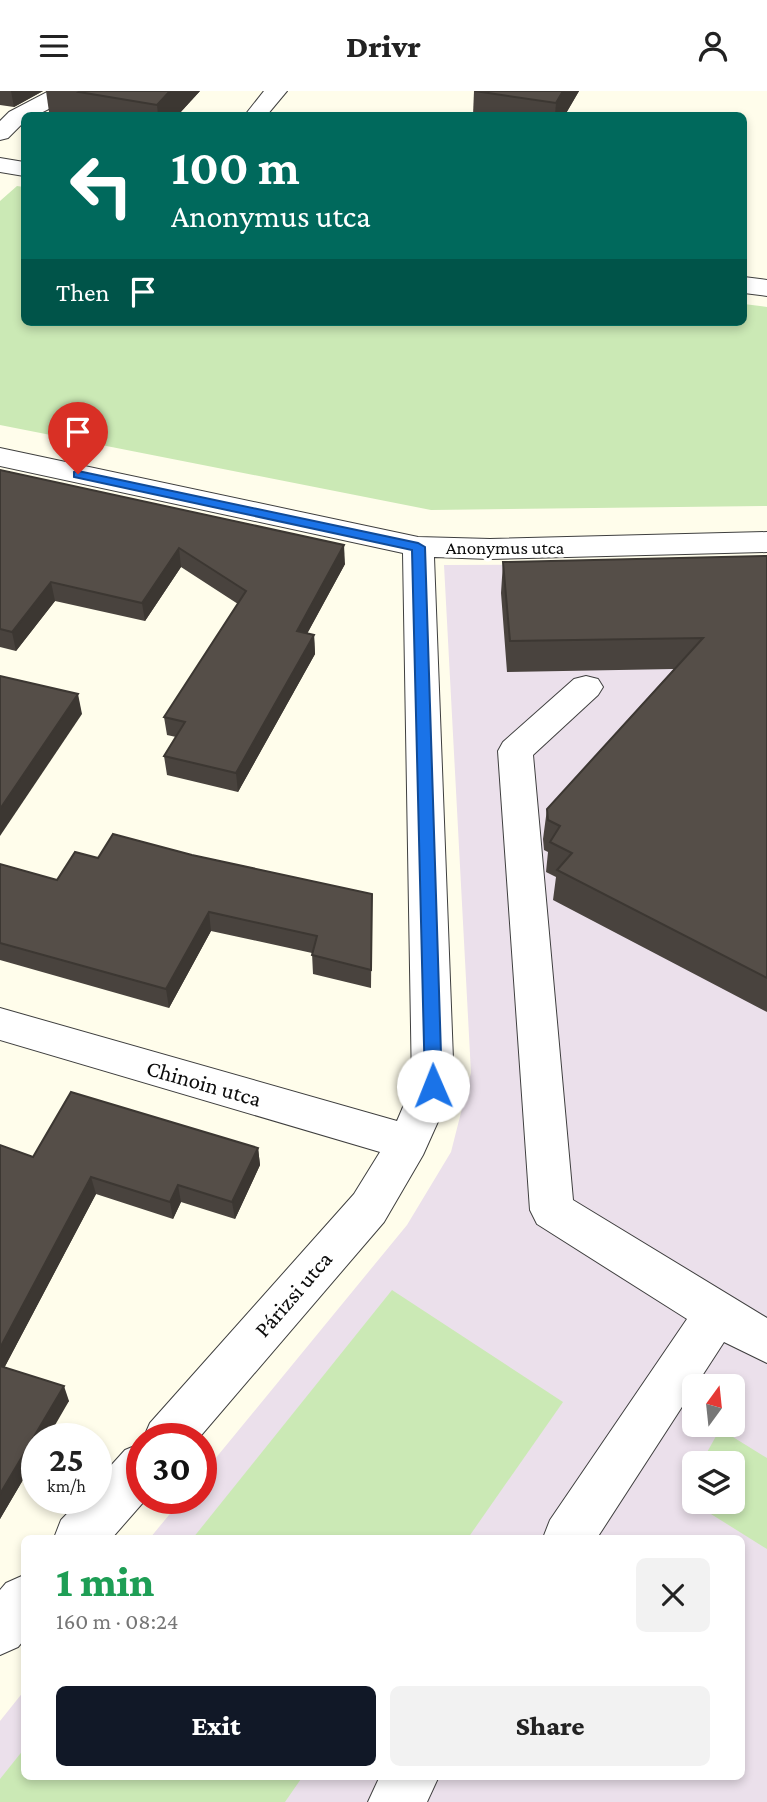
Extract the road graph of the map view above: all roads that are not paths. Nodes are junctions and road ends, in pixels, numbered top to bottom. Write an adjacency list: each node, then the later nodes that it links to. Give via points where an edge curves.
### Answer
1 (65, 91): 3 (street)
2 (276, 91): 4 (street)
3 (26, 112)
4 (258, 112)
5 (21, 115): 6 (street)
6 (0, 133)
7 (0, 142): 8 (street)
8 (21, 146)
9 (0, 165): 10 (street)
10 (21, 168)
11 (747, 267): 12 (street)
12 (767, 270)
13 (747, 285): 14 (street)
14 (767, 288)
15 (0, 457): 17 (street, Anonymus utca)
16 (767, 542): 17 (street, Anonymus utca)
17 (418, 547): 20 (street, Párizsi utca, via 433,1086)
18 (586, 687): 21 (street, via 515,751 552,1210)
19 (0, 1024): 20 (street, Chinoin utca)
20 (408, 1142): 23 (street, Párizsi utca, via 369,1207)
21 (717, 1313): 22 (street); 26 (street)
22 (767, 1342)
23 (181, 1423)
24 (126, 1485): 25 (street)
25 (82, 1535)
26 (570, 1535)
27 (21, 1604): 28 (street)
28 (0, 1629)
29 (409, 1780): 30 (street)
30 (395, 1802)

